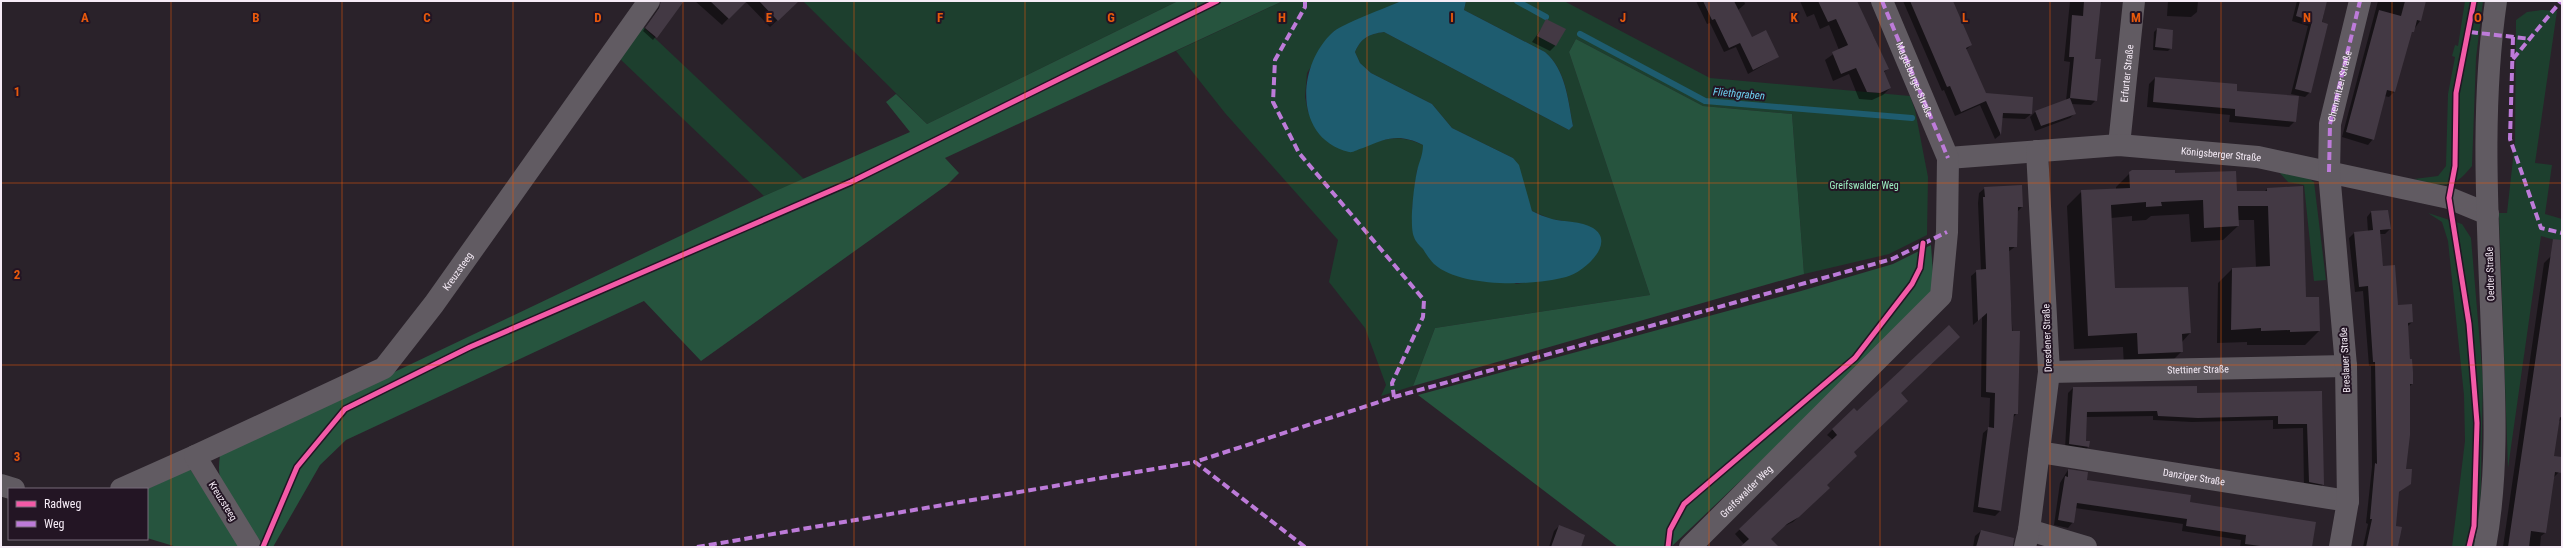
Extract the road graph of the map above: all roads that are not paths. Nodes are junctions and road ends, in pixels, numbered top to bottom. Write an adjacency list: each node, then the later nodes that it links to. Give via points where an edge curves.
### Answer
1 (649, 1): 14 (street, Kreuzsteeg, via 443,291 384,368)
2 (1882, 1): 8 (street, Magdeburger Straße)
3 (2134, 1): 6 (street, Erfurter Straße)
4 (2360, 1): 9 (street, Chemnitzer Straße, via 2330,124)
5 (2496, 1): 10 (street, Oedter Straße, via 2487,101)
6 (2119, 145): 7 (street, Königsberger Straße); 9 (street, Königsberger Straße, via 2258,157)
7 (2037, 151): 8 (street, Königsberger Straße); 12 (street, Dresdener Straße)
8 (1948, 158): 21 (street, Greifswalder Weg, via 1947,232 1941,296)
9 (2329, 172): 10 (street, Königsberger Straße, via 2449,198); 11 (street, Breslauer Straße)
10 (2488, 214): 24 (street, Oedter Straße, via 2496,438)
11 (2346, 366): 12 (street, Stettiner Straße); 18 (street, Breslauer Straße)
12 (2049, 372): 13 (street, Dresdener Straße)
13 (2039, 452): 18 (street, Danziger Straße); 19 (street, Dresdener Straße)
14 (195, 456): 17 (street, Kreuzsteeg); 20 (street, Kreuzsteeg)
15 (1, 485): 16 (street)
16 (11, 488)
17 (123, 488)
18 (2348, 501): 23 (street, Breslauer Straße)
19 (2027, 539): 22 (street)
20 (251, 547)
21 (1690, 547)
22 (2086, 547)
23 (2340, 547)
24 (2485, 547)

